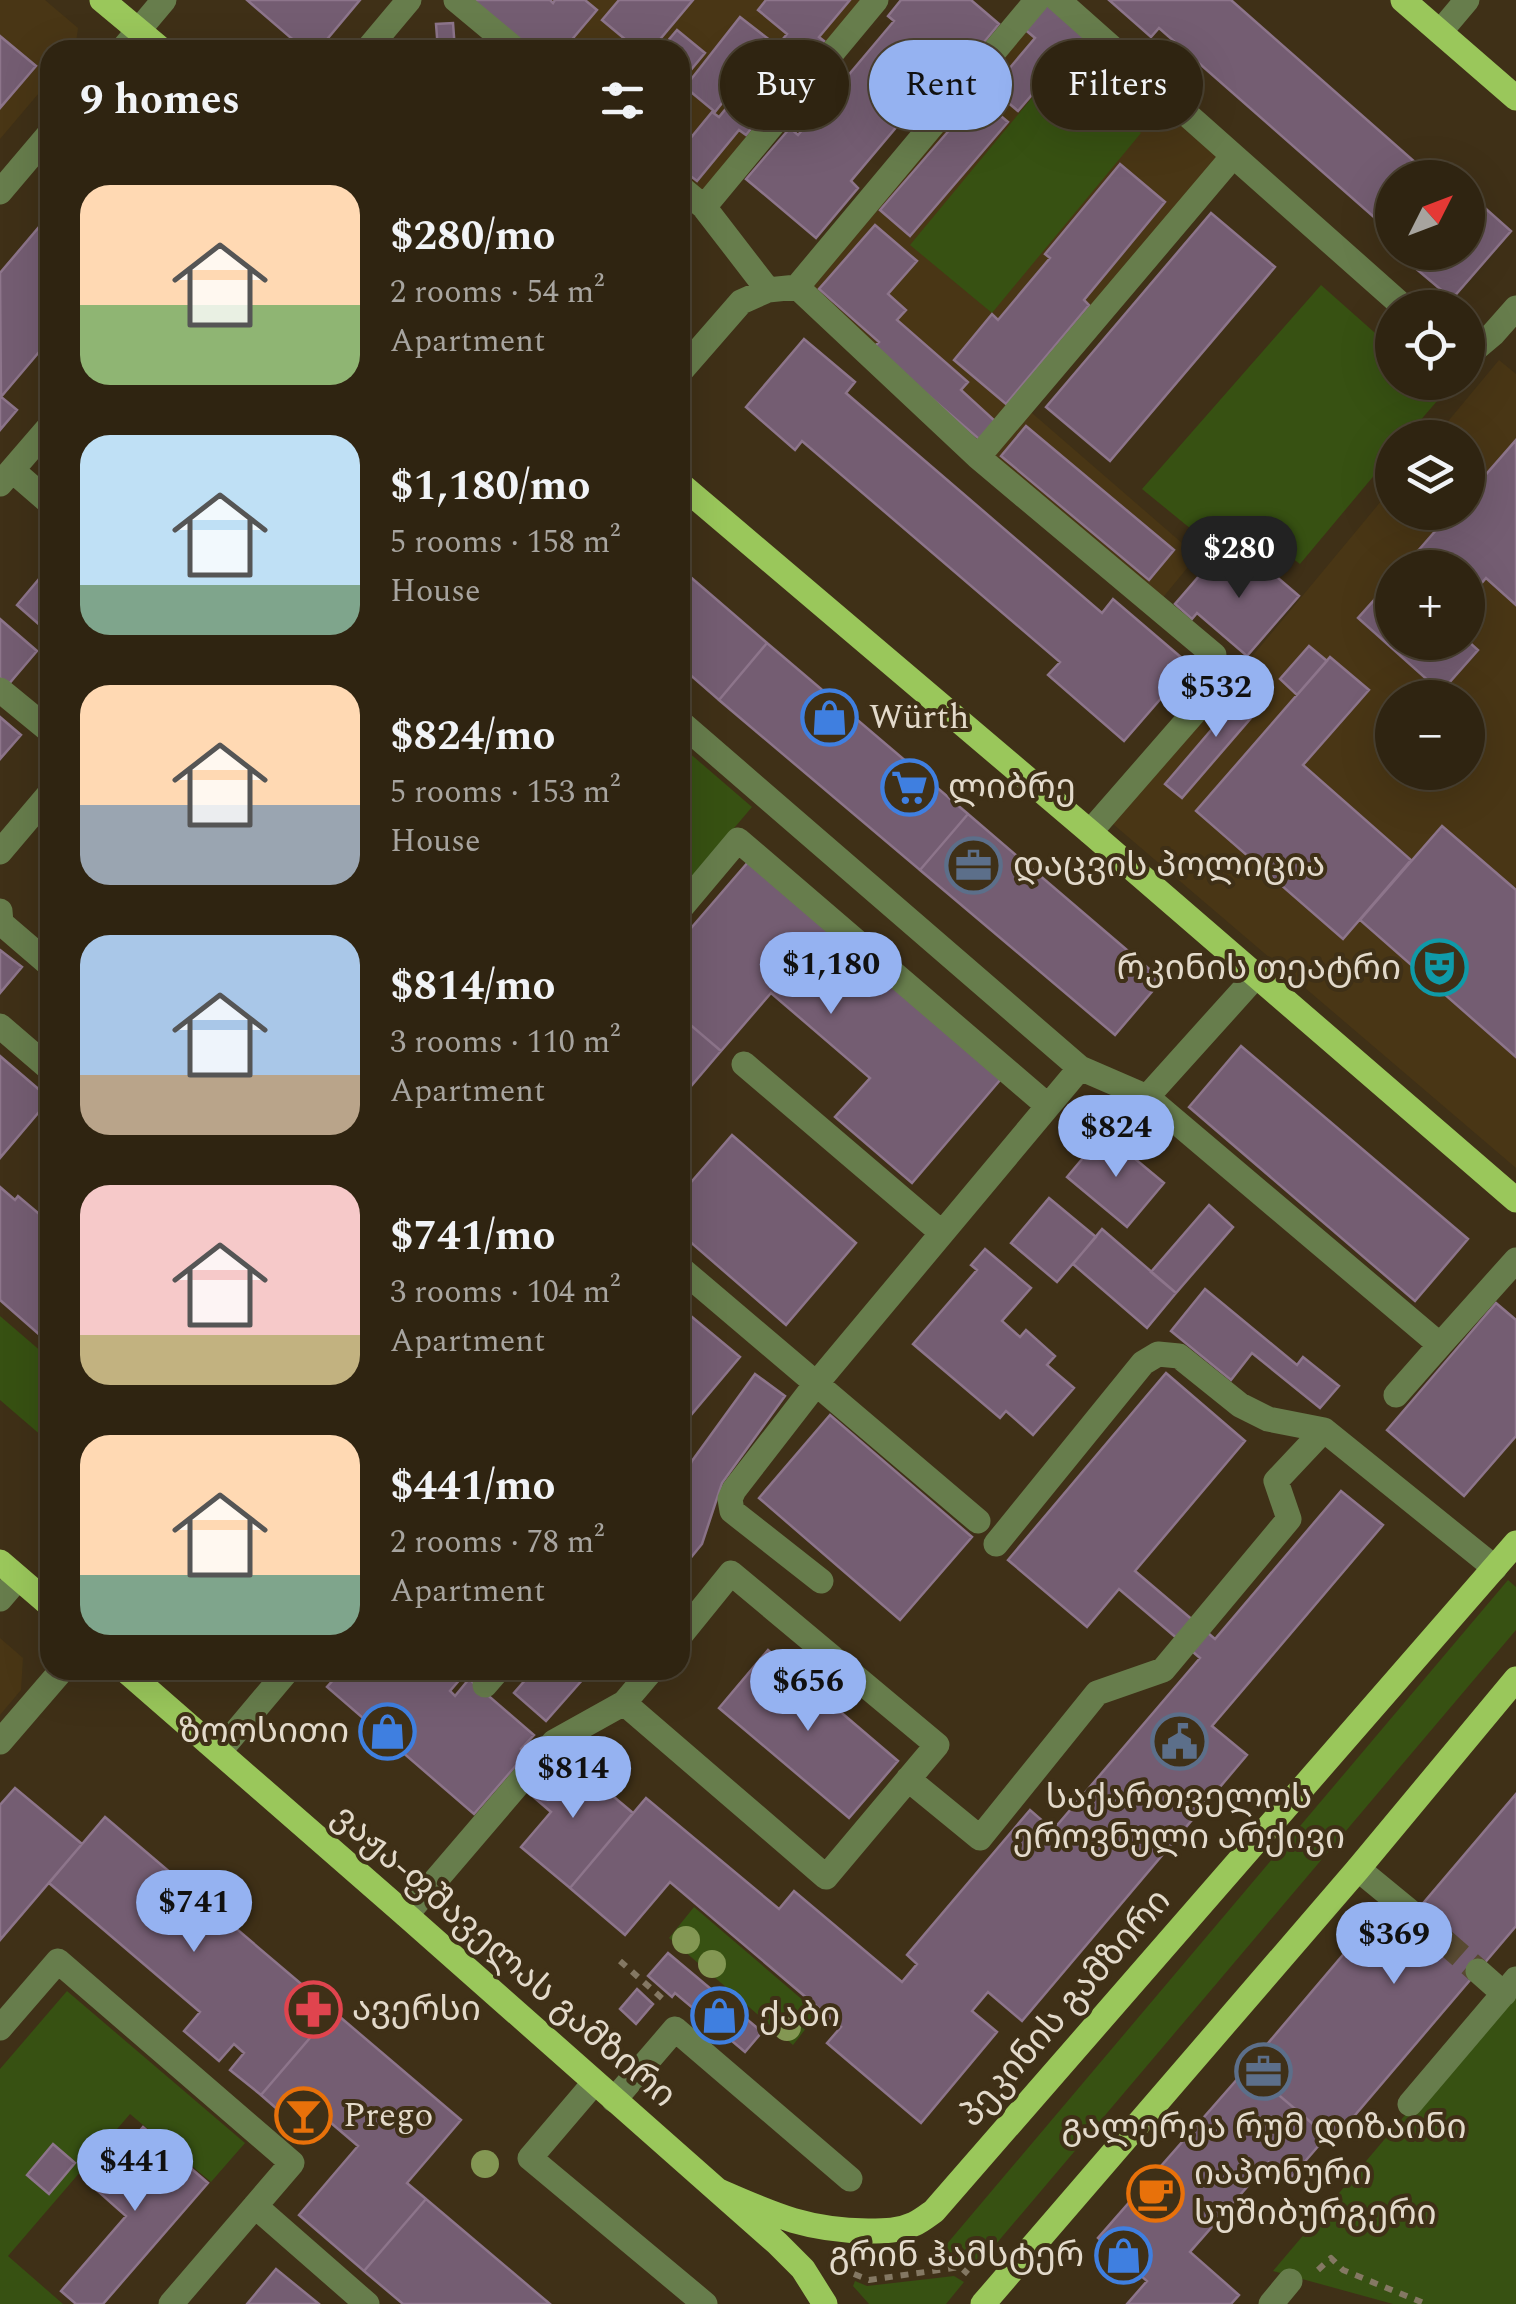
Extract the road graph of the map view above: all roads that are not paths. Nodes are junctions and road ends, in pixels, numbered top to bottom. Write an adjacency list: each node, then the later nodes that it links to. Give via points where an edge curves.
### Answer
1 (102, 0): 11 (main road)
2 (164, 0): 11 (street)
3 (409, 0): 12 (street)
4 (456, 0): 13 (street)
5 (876, 0): 19 (street)
6 (1037, 0): 20 (street)
7 (1058, 0): 16 (street)
8 (1402, 0): 10 (main road)
9 (1467, 0): 10 (street)
10 (1440, 32): 14 (main road)
11 (130, 40)
12 (375, 40)
13 (504, 40)
14 (1516, 98)
15 (40, 146): 17 (street)
16 (1232, 156): 22 (street); 27 (street)
17 (0, 192)
18 (690, 195): 19 (street)
19 (704, 207): 21 (street)
20 (796, 286): 21 (street); 27 (street)
21 (768, 290): 25 (street, via 741,302)
22 (1385, 290)
23 (1516, 308): 24 (street)
24 (1485, 341)
25 (690, 361)
26 (40, 438): 28 (street)
27 (978, 457): 35 (street, via 1214,655 1213,692)
28 (6, 477): 30 (street)
29 (690, 492): 35 (main road)
30 (40, 497)
31 (0, 690): 32 (street)
32 (40, 724)
33 (690, 731): 44 (street)
34 (40, 805): 36 (street)
35 (1090, 832): 40 (main road)
36 (0, 852)
37 (690, 897): 46 (street, via 738,840)
38 (0, 911): 39 (street, via 1,923)
39 (40, 956)
40 (1256, 976): 45 (street); 47 (main road)
41 (0, 1026): 42 (street)
42 (40, 1060)
43 (744, 1064): 48 (street)
44 (1080, 1068): 45 (street); 46 (street)
45 (1147, 1098): 51 (street)
46 (1048, 1106): 48 (street)
47 (1516, 1200)
48 (942, 1234): 52 (street)
49 (1516, 1260): 51 (street)
50 (690, 1277): 52 (street)
51 (1440, 1346): 53 (street)
52 (816, 1384): 55 (street); 60 (street, via 730,1499 732,1511)
53 (1396, 1395)
54 (1324, 1430): 56 (street, via 1268,1419 1179,1356 1158,1354 1143,1363); 58 (street); 72 (street, via 1276,1480 1289,1518 1164,1670 1097,1693 980,1838)
55 (978, 1521)
56 (996, 1544)
57 (1515, 1544): 58 (main road)
58 (1506, 1562): 83 (main road, პეკინის გამზირი, via 934,2211 893,2232 849,2231 810,2227)
59 (9, 1570): 61 (main road); 62 (street)
60 (821, 1581)
61 (40, 1596)
62 (0, 1600)
63 (690, 1624): 72 (street, via 731,1574 936,1745)
64 (1516, 1679): 73 (main road)
65 (53, 1680): 70 (street)
66 (136, 1680): 71 (main road, ვაჟა-ფშაველას გამზირი)
67 (279, 1680): 71 (street)
68 (644, 1680): 69 (street)
69 (624, 1703): 72 (street, via 826,1876); 75 (street, via 554,1742)
70 (0, 1742)
71 (218, 1752): 75 (main road, ვაჟა-ფშაველას გამზირი)
72 (908, 1779)
73 (1358, 1869): 74 (street); 90 (main road)
74 (1414, 1914)
75 (406, 1915): 79 (main road, ვაჟა-ფშაველას გამზირი)
76 (1478, 1971): 77 (street)
77 (1510, 1986): 81 (street)
78 (0, 2028): 84 (street, via 58,1962 292,2164)
79 (594, 2083): 80 (main road, ვაჟა-ფშაველას გამზირი); 88 (street, via 530,2158)
80 (614, 2100): 82 (street, via 675,2030); 83 (main road, ვაჟა-ფშაველას გამზირი)
81 (1410, 2104)
82 (850, 2179)
83 (719, 2191): 89 (main road, ვაჟა-ფშაველას გამზირი, via 802,2269)
84 (255, 2206): 86 (street); 87 (street)
85 (1290, 2281): 91 (street)
86 (171, 2304)
87 (367, 2304)
88 (705, 2304)
89 (826, 2304)
90 (983, 2304)
91 (1272, 2304)

